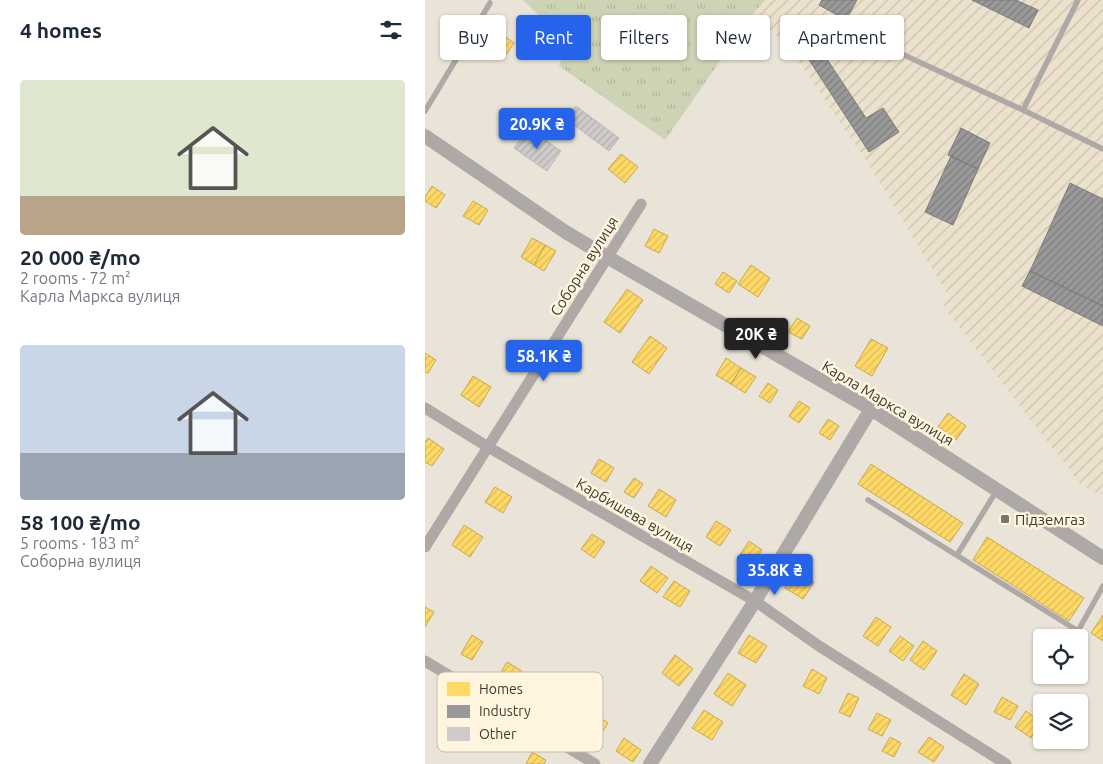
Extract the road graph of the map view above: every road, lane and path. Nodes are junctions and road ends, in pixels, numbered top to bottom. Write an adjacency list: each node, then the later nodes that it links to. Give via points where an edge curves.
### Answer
1 (1078, 0): 4 (lane)
2 (490, 3): 5 (lane)
3 (904, 55): 4 (lane)
4 (1023, 110): 7 (lane)
5 (425, 111)
6 (425, 136): 9 (street, Карла Маркса вулиця)
7 (1103, 149)
8 (641, 204): 9 (street, Соборна вулиця)
9 (607, 257): 11 (street, Карла Маркса вулиця); 12 (street, Соборна вулиця)
10 (425, 408): 12 (street, Карбишева вулиця)
11 (871, 409): 13 (street, Карла Маркса вулиця); 19 (street)
12 (488, 447): 15 (street, Соборна вулиця); 19 (street, Карбишева вулиця)
13 (997, 490): 16 (lane); 17 (street, Карла Маркса вулиця)
14 (869, 500): 16 (lane)
15 (425, 547)
16 (957, 555): 18 (lane, via 1078,631)
17 (1103, 558)
18 (1103, 586)
19 (755, 601): 24 (street); 25 (street, Карбишева вулиця, via 819,646)
20 (425, 662): 21 (street)
21 (442, 672)
22 (575, 752): 23 (street)
23 (595, 764)
24 (650, 764)
25 (1006, 764)

